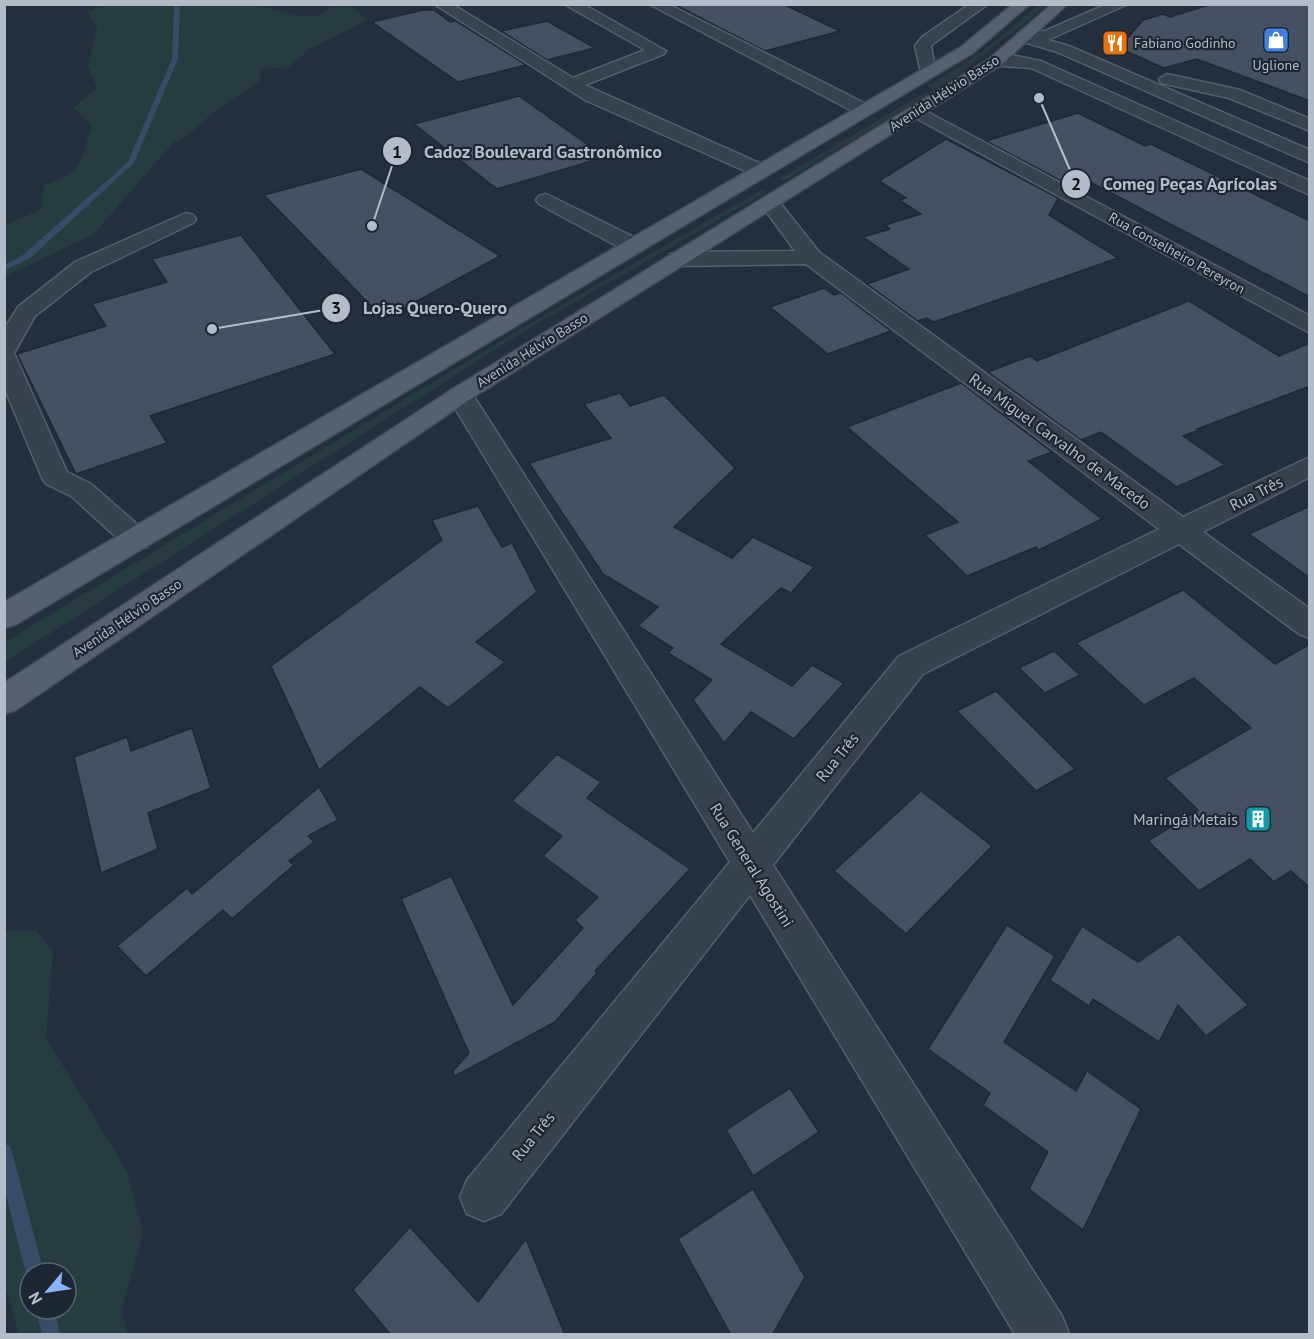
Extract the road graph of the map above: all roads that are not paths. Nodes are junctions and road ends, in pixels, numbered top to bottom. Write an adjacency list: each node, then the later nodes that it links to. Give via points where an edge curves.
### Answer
1 (441, 4): 13 (street)
2 (572, 4): 13 (street, via 658,51)
3 (656, 4): 15 (street)
4 (981, 4): 9 (street)
5 (1023, 4): 10 (main road, Avenida Hélvio Basso)
6 (1061, 4): 8 (main road, Avenida Hélvio Basso)
7 (1121, 4): 8 (street, via 1048,35)
8 (1023, 37): 11 (main road, Avenida Hélvio Basso); 14 (street)
9 (928, 40): 10 (street); 12 (street, via 923,51)
10 (968, 50): 12 (main road, Avenida Hélvio Basso)
11 (995, 62): 16 (main road, Avenida Hélvio Basso); 21 (street, via 1035,64)
12 (928, 73): 15 (main road, Avenida Hélvio Basso)
13 (572, 84): 20 (street)
14 (1142, 84): 17 (street, via 1164,79 1217,89); 18 (street)
15 (864, 110): 20 (main road, Avenida Hélvio Basso)
16 (918, 112): 24 (main road, Avenida Hélvio Basso); 29 (street, Rua Conselheiro Pereyron)
17 (1310, 126)
18 (1310, 157)
19 (1310, 168): 21 (street)
20 (761, 171): 26 (main road, Avenida Hélvio Basso)
21 (1283, 177): 22 (street)
22 (1310, 189)
23 (546, 200): 26 (street)
24 (770, 203): 27 (street, Rua Miguel Carvalho de Macedo); 28 (main road, Avenida Hélvio Basso)
25 (186, 219): 30 (street, via 83,267 26,312)
26 (634, 246): 35 (main road, Avenida Hélvio Basso)
27 (811, 257): 28 (street); 34 (street, Rua Miguel Carvalho de Macedo)
28 (678, 259): 32 (main road, Avenida Hélvio Basso)
29 (1310, 326)
30 (4, 350)
31 (4, 356): 35 (street, via 56,478 81,490)
32 (460, 395): 38 (main road, Avenida Hélvio Basso); 39 (street, Rua General Agostini)
33 (1310, 466): 34 (street, Rua Três)
34 (1180, 530): 37 (street, Rua Miguel Carvalho de Macedo); 39 (street, Rua Três, via 911,665)
35 (137, 540): 36 (main road, Avenida Hélvio Basso)
36 (4, 617)
37 (1310, 626)
38 (4, 700)
39 (751, 864): 40 (street, Rua Três); 41 (street, Rua General Agostini)
40 (484, 1197)
41 (1044, 1335)

